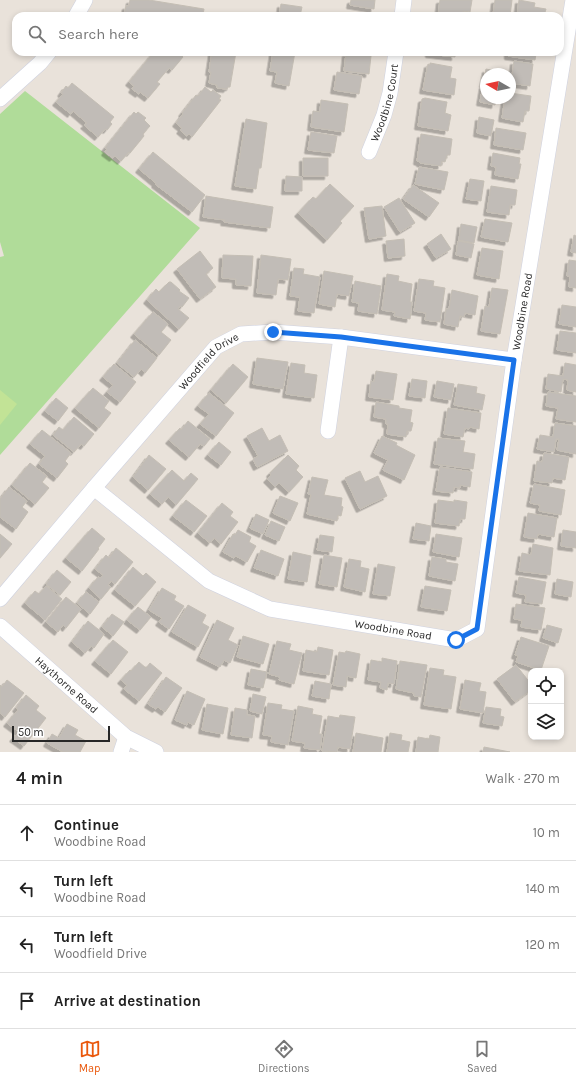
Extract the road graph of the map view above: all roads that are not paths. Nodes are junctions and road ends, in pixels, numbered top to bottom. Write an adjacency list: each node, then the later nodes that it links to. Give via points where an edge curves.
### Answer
1 (86, 0): 4 (street)
2 (404, 0): 5 (street)
3 (573, 0): 6 (street, Woodbine Road)
4 (78, 12)
5 (402, 12)
6 (564, 55)
7 (45, 56): 10 (street)
8 (395, 56): 11 (street, Woodbine Court, via 384,115)
9 (564, 56): 13 (street, Woodbine Road)
10 (0, 99)
11 (368, 152)
12 (341, 337): 13 (street, Woodfield Drive); 14 (street); 15 (street, Woodfield Drive, via 273,332 242,334 216,347)
13 (514, 360): 15 (street, Woodbine Road, via 477,629 456,640 270,609 209,581)
14 (328, 431)
15 (94, 488): 16 (street, Woodfield Drive)
16 (0, 599)
17 (0, 626): 18 (street, Haythorne Road)
18 (126, 736): 19 (street); 20 (street, Haythorne Road)
19 (121, 752)
20 (156, 752)

